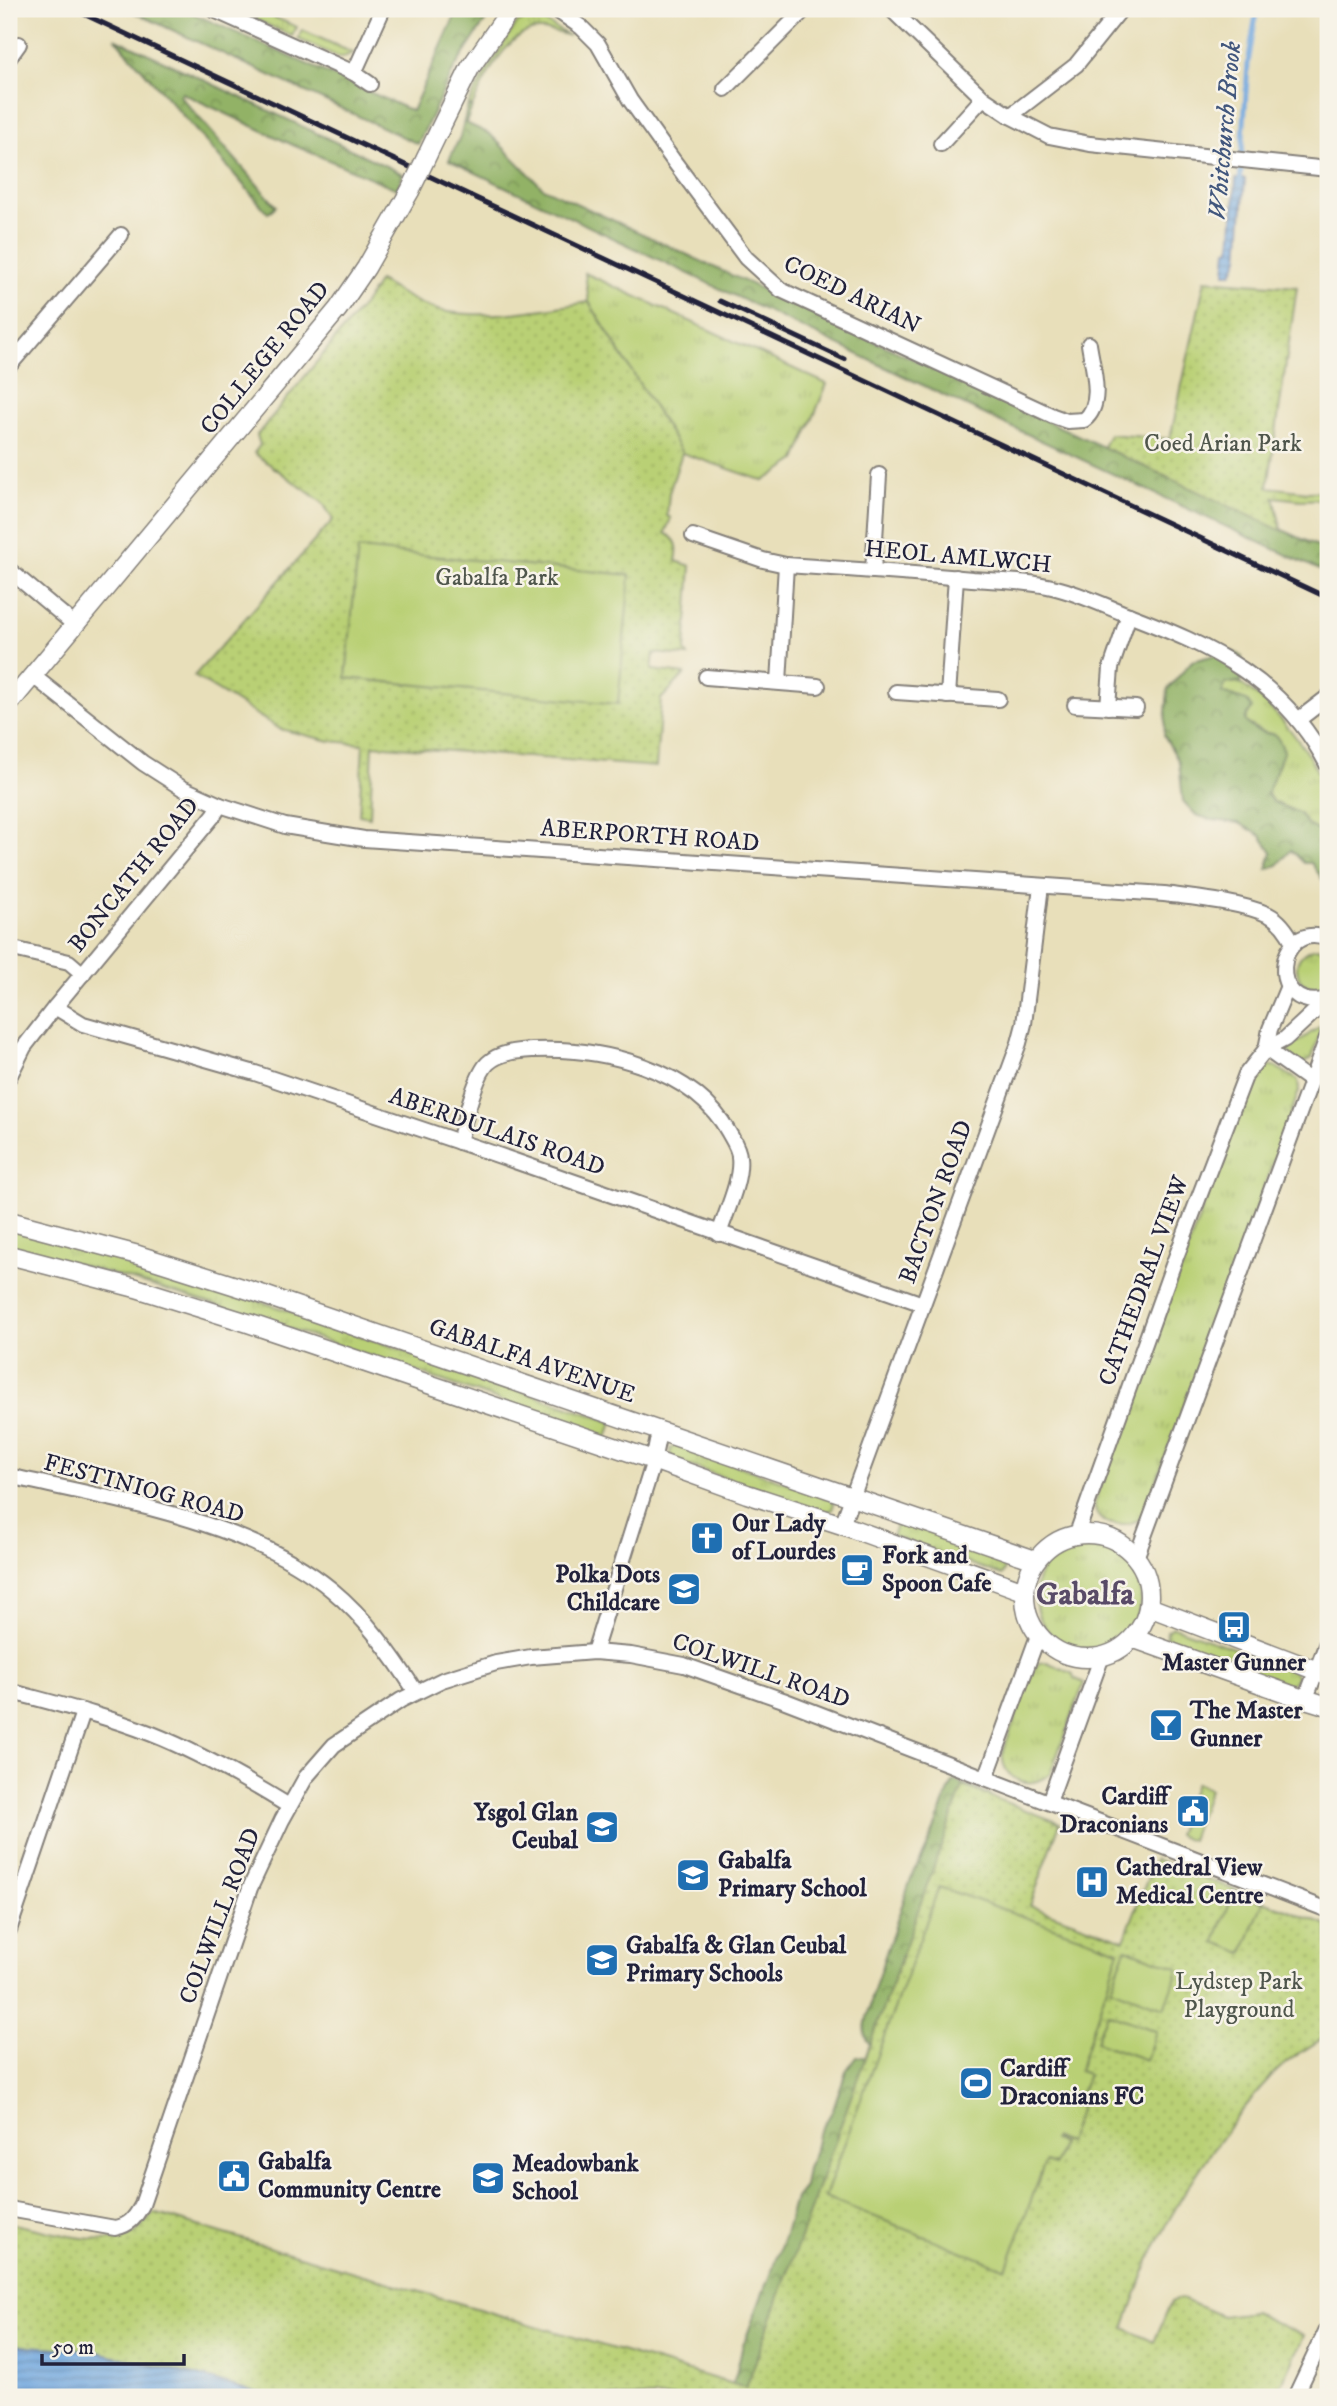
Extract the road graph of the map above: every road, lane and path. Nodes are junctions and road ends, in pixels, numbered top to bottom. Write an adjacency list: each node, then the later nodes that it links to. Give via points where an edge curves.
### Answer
1 (212, 9): 10 (street)
2 (383, 9): 10 (street)
3 (510, 9): 27 (street, COLLEGE ROAD, bridge, via 470,68 410,191 342,304)
4 (555, 9): 18 (street, COED ARIAN, via 598,44 630,100 746,258 781,289 1067,421 1084,420 1093,409 1096,395)
5 (805, 9): 12 (street)
6 (891, 9): 13 (street)
7 (1121, 9): 14 (street, via 1076,65)
8 (19, 44): 9 (street)
9 (9, 58)
10 (354, 73): 11 (street)
11 (370, 84)
12 (725, 89)
13 (984, 98): 14 (street); 15 (street)
14 (1010, 116): 16 (street, via 1063,139)
15 (941, 144)
16 (1328, 169)
17 (121, 235): 19 (street)
18 (1089, 345)
19 (9, 366)
20 (879, 475): 24 (street)
21 (693, 536): 22 (street, HEOL AMLWCH)
22 (786, 565): 24 (street, HEOL AMLWCH); 30 (street)
23 (9, 570): 27 (street)
24 (873, 571): 25 (street, HEOL AMLWCH)
25 (956, 577): 26 (street, HEOL AMLWCH, via 1056,588); 33 (street)
26 (1129, 615): 38 (street, via 1111,668); 40 (street, HEOL AMLWCH, via 1228,658)
27 (75, 625): 28 (street, COLLEGE ROAD)
28 (32, 675): 36 (street, COLLEGE ROAD); 42 (street, ABERPORTH ROAD, via 156,772)
29 (706, 677): 30 (street)
30 (779, 682): 31 (street)
31 (818, 686)
32 (896, 692): 33 (street)
33 (948, 696): 35 (street)
34 (1328, 697): 40 (street)
35 (998, 699)
36 (9, 704)
37 (1075, 705): 38 (street)
38 (1108, 707): 39 (street)
39 (1136, 708)
40 (1298, 720): 41 (street, HEOL AMLWCH)
41 (1328, 766)
42 (220, 805): 43 (street, ABERPORTH ROAD, via 285,826 364,839); 47 (street, BONCATH ROAD)
43 (1041, 886): 45 (street, ABERPORTH ROAD, via 1164,894 1230,904 1269,915 1285,928); 59 (street, BACTON ROAD, via 1024,1024)
44 (1328, 939): 45 (street, via 1314,936)
45 (1294, 944): 48 (street, via 1284,959)
46 (9, 948): 47 (street, BONCATH ROAD, via 69,962)
47 (83, 974): 50 (street, BONCATH ROAD)
48 (1288, 986): 49 (street, via 1310,1001); 52 (street, CATHEDRAL VIEW)
49 (1328, 999): 52 (street, CATHEDRAL VIEW, via 1285,1040)
50 (55, 1007): 53 (street, BONCATH ROAD, via 24,1047); 55 (street, ABERDULAIS ROAD, via 83,1024 255,1073)
51 (1328, 1035): 54 (street)
52 (1266, 1049): 54 (street); 65 (street, CATHEDRAL VIEW, via 1241,1085)
53 (9, 1077)
54 (1311, 1081): 66 (street)
55 (459, 1142): 57 (street, ABERDULAIS ROAD); 57 (street, via 480,1074 496,1057 514,1051 555,1049 627,1060 706,1102 721,1117 740,1155)
56 (9, 1221): 60 (street, GABALFA AVENUE, via 258,1293)
57 (719, 1234): 59 (street, ABERDULAIS ROAD)
58 (9, 1255): 61 (street, via 248,1323)
59 (923, 1304): 63 (street, BACTON ROAD)
60 (659, 1432): 61 (street); 63 (street, GABALFA AVENUE)
61 (653, 1460): 64 (street); 73 (street)
62 (9, 1476): 77 (street, FESTINIOG ROAD, via 206,1525 278,1554 331,1589 360,1617)
63 (852, 1498): 64 (street, BACTON ROAD); 67 (street, GABALFA AVENUE)
64 (842, 1525): 68 (street)
65 (1076, 1536): 66 (street, via 1111,1540); 67 (street, via 1061,1540)
66 (1136, 1559): 69 (street, via 1147,1581)
67 (1035, 1560): 68 (street)
68 (1024, 1591): 70 (street, via 1028,1613)
69 (1149, 1607): 71 (street); 75 (street)
70 (1039, 1633): 74 (street, via 1072,1656); 81 (street)
71 (1135, 1639): 74 (street); 78 (street)
72 (1328, 1640): 75 (street)
73 (594, 1652): 77 (street, COLWILL ROAD, via 496,1663); 81 (street, COLWILL ROAD, via 664,1660 717,1676)
74 (1102, 1656): 82 (street)
75 (1322, 1673): 78 (street)
76 (9, 1691): 80 (street)
77 (416, 1692): 83 (street, COLWILL ROAD, via 334,1745 317,1762)
78 (1306, 1698): 79 (street)
79 (1328, 1706)
80 (83, 1712): 83 (street, via 190,1751); 85 (street)
81 (986, 1778): 82 (street, COLWILL ROAD)
82 (1049, 1802): 84 (street, COLWILL ROAD)
83 (289, 1806): 86 (street, COLWILL ROAD, via 250,1888 134,2220 115,2228)
84 (1328, 1910)
85 (9, 1930)
86 (9, 2209)
87 (1328, 2327): 88 (street)
88 (1295, 2397)

